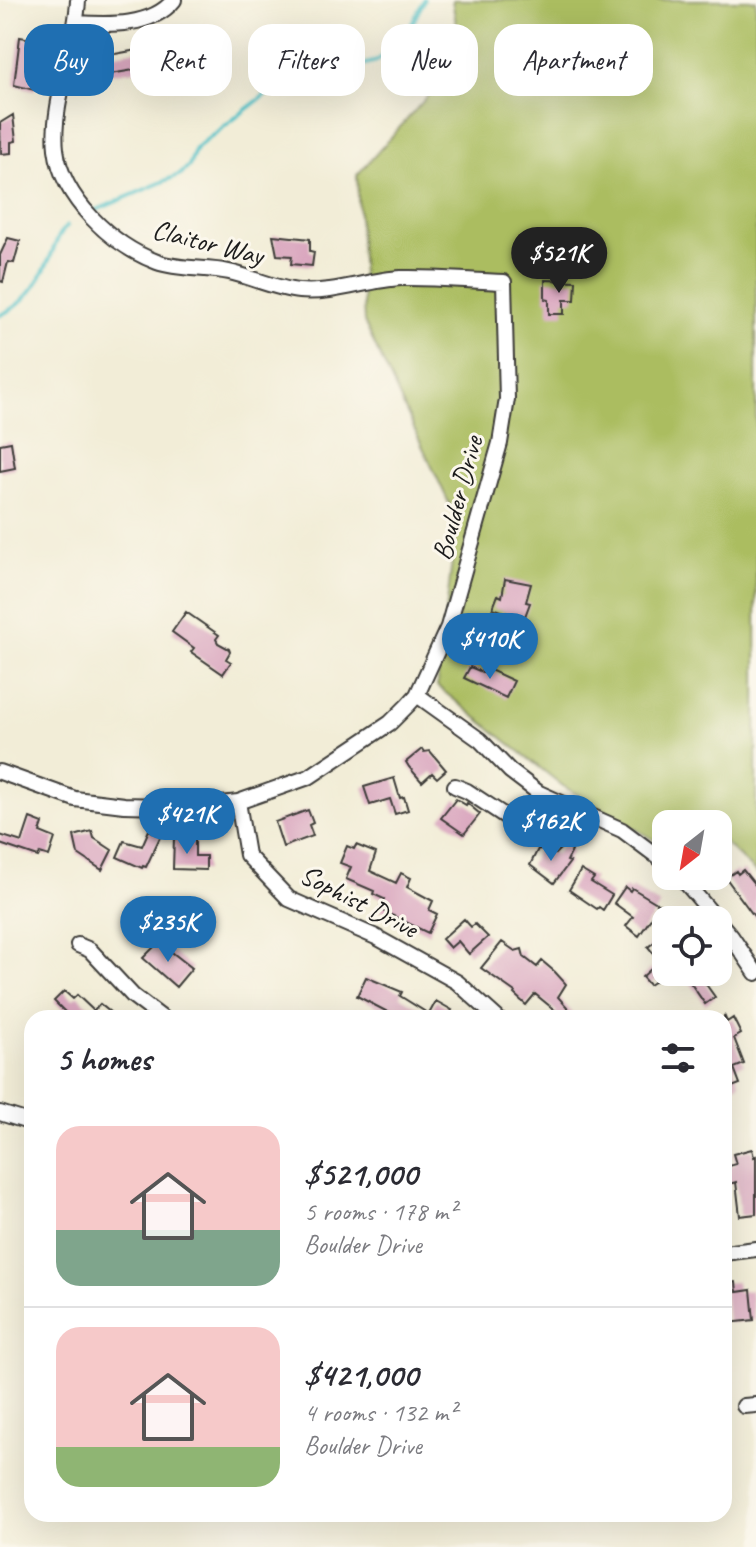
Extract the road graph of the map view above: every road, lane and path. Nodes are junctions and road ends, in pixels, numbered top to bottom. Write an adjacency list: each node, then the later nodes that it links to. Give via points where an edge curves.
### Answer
1 (78, 0): 3 (street, Claitor Way)
2 (174, 0): 3 (street, via 136,21)
3 (77, 23): 4 (street, Claitor Way, via 56,150 76,200 124,245 159,263 228,272 298,291 349,289 399,278)
4 (504, 282): 5 (street, Boulder Drive, via 507,399 500,443 448,627)
5 (417, 695): 8 (street, Boulder Drive, via 390,723 309,777); 9 (street, via 480,740 539,793)
6 (0, 772): 8 (street, Boulder Drive, via 75,799 186,808)
7 (455, 786): 9 (street, via 549,841 560,838)
8 (238, 802): 15 (street, Sophist Drive, via 247,855 289,899 376,937 457,982)
9 (581, 812): 10 (street, via 622,830)
10 (652, 852)
11 (692, 890): 13 (street)
12 (78, 945): 14 (street, via 90,950)
13 (756, 973)
14 (151, 1010)
15 (488, 1010)
16 (0, 1113): 17 (street)
17 (24, 1120)
18 (756, 1249): 19 (street)
19 (732, 1252)

